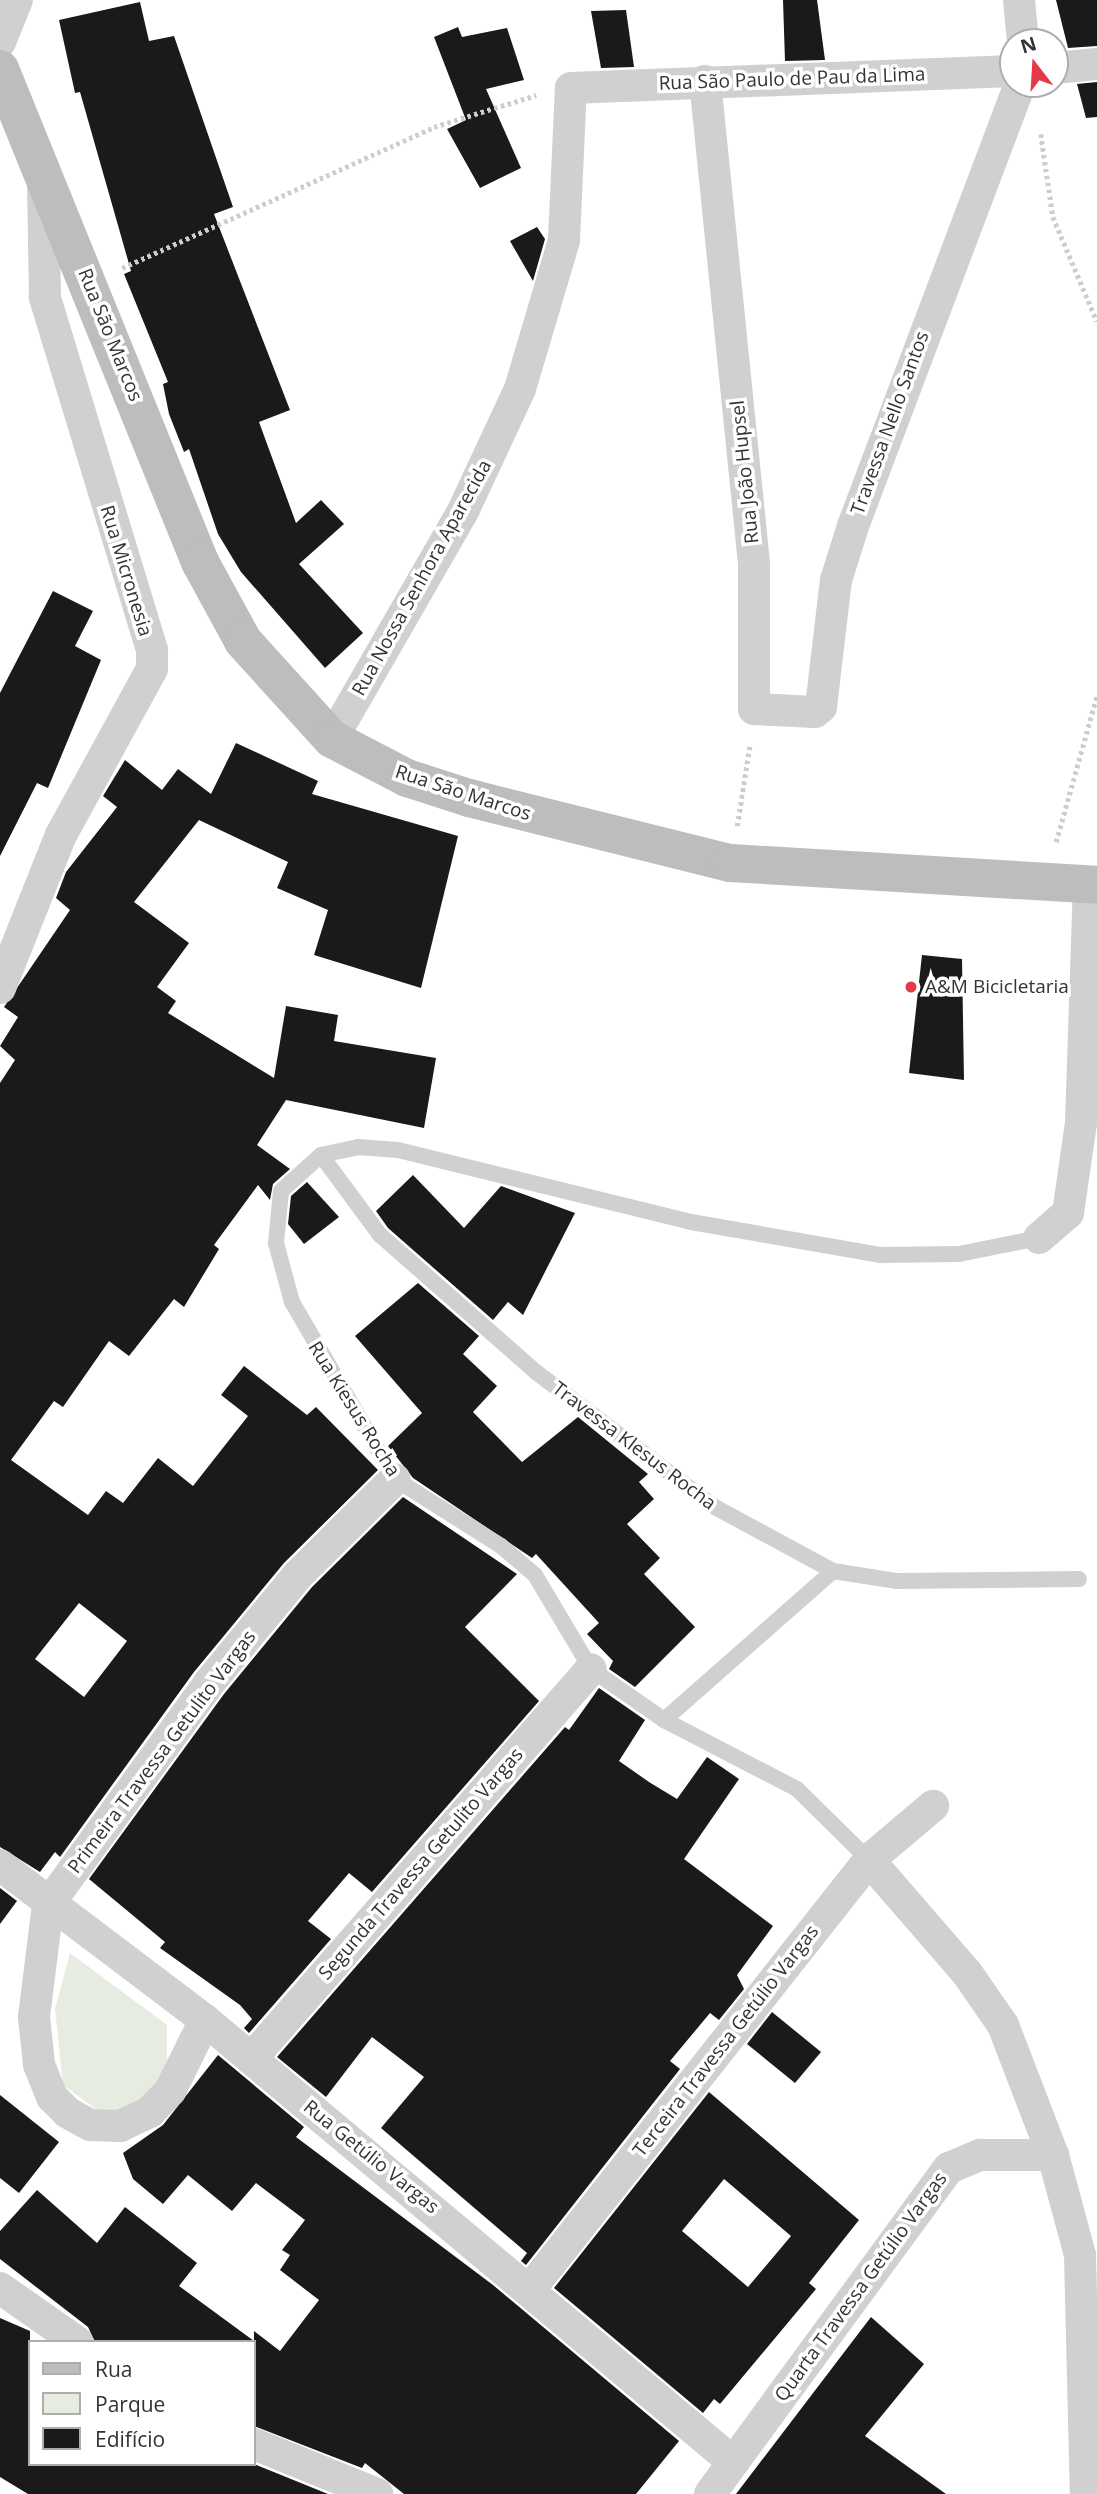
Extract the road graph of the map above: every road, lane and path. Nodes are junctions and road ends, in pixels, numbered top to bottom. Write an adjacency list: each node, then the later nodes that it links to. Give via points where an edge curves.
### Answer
1 (17, 0): 4 (street)
2 (1019, 0): 3 (street)
3 (1022, 28)
4 (0, 42)
5 (1097, 64): 6 (street)
6 (1069, 67)
7 (0, 69): 13 (main road, Rua São Marcos)
8 (999, 71): 9 (street, Rua São Paulo de Pau da Lima)
9 (705, 81): 10 (street, Rua São Paulo de Pau da Lima); 17 (street, Rua João Hupsel, via 754,566)
10 (571, 88): 14 (path, via 507,100 434,127); 18 (street, Rua Nossa Senhora Aparecida, via 564,240 520,389 464,509)
11 (1015, 98): 17 (street, Travessa Nello Santos, via 853,526 836,580 821,707 815,712)
12 (1042, 120): 15 (path, via 1042,170 1053,217)
13 (44, 168): 14 (main road, Rua São Marcos); 22 (street, Rua Micronesia, via 45,297 152,650 152,669 61,835)
14 (89, 283): 18 (main road, Rua São Marcos, via 200,562 243,641)
15 (1097, 321)
16 (1097, 695): 20 (path)
17 (754, 709): 19 (path)
18 (332, 739): 19 (main road, Rua São Marcos, via 407,778 469,799)
19 (730, 863): 20 (main road, Rua São Marcos)
20 (1046, 883): 21 (main road, Rua São Marcos)
21 (1093, 885): 24 (street, via 1081,1123 1068,1213)
22 (0, 988)
23 (321, 1155): 24 (lane, via 358,1147 398,1150 691,1222 881,1255 959,1254); 25 (lane, Rua Kiesus Rocha, via 281,1191 276,1243 292,1303); 26 (lane, Travessa Klesus Rocha, via 380,1235 536,1372 713,1506)
24 (1040, 1238)
25 (395, 1479): 28 (lane, Rua Kiesus Rocha, via 500,1546 534,1575); 33 (street, Primeira Travessa Getulito Vargas, via 298,1575 209,1683)
26 (833, 1571): 27 (lane, Travessa Klesus Rocha, via 897,1581); 29 (lane)
27 (1079, 1579)
28 (591, 1669): 29 (lane, Rua Kiesus Rocha); 35 (street, Segunda Travessa Getulito Vargas)
29 (664, 1720): 31 (lane, Rua Kiesus Rocha, via 797,1790)
30 (933, 1806): 31 (street, Terceira Travessa Getúlio Vargas)
31 (869, 1860): 36 (street, via 967,1973 1003,2025); 38 (street, Terceira Travessa Getúlio Vargas)
32 (0, 1865): 33 (street, Rua Getúlio Vargas)
33 (48, 1905): 34 (street, Rua Getúlio Vargas); 34 (street, via 34,2017 39,2064 52,2097 67,2112 90,2125 120,2126 150,2112 170,2091)
34 (205, 2020): 35 (street, Rua Getúlio Vargas)
35 (251, 2059): 38 (street, Rua Getúlio Vargas)
36 (1053, 2155): 41 (street, Quarta Travessa Getúlio Vargas, via 980,2155 949,2168); 44 (street, via 1080,2255)
37 (0, 2288): 39 (street)
38 (531, 2288): 41 (street, Rua Getúlio Vargas)
39 (74, 2340)
40 (256, 2445): 42 (street)
41 (733, 2462): 43 (street, Quarta Travessa Getúlio Vargas)
42 (377, 2494)
43 (709, 2494)
44 (1086, 2494)

